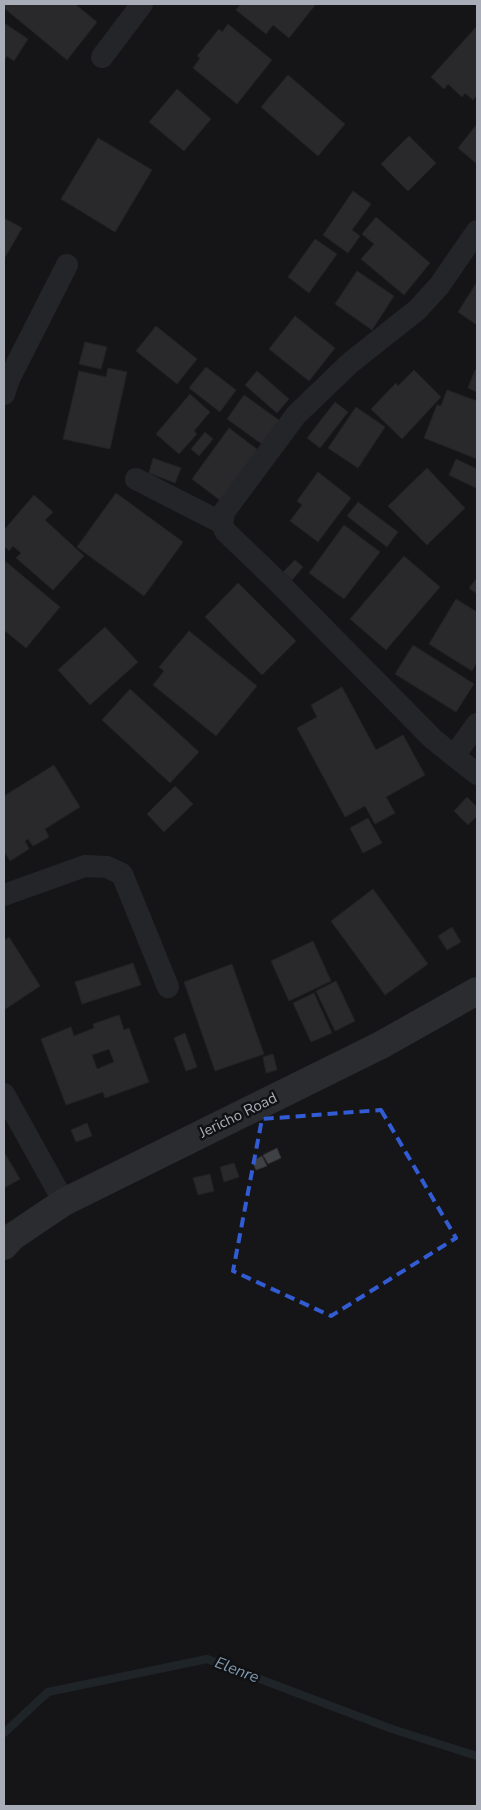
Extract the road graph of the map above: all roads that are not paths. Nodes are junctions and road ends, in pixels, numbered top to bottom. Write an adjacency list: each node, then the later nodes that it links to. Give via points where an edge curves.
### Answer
1 (142, 4): 2 (street)
2 (102, 57)
3 (477, 231): 7 (street, via 439,286 417,310 350,363 296,415 224,512)
4 (67, 265): 5 (street)
5 (4, 394)
6 (136, 479): 7 (street)
7 (222, 523): 9 (street, via 225,532 433,739)
8 (477, 724): 9 (street)
9 (454, 756): 10 (street)
10 (477, 774)
11 (4, 895): 12 (street, via 85,866 108,867 122,874)
12 (168, 987)
13 (477, 990): 15 (street, Jericho Road, via 381,1045)
14 (4, 1094): 15 (street)
15 (64, 1202): 16 (street, Jericho Road, via 12,1237)
16 (4, 1246)

